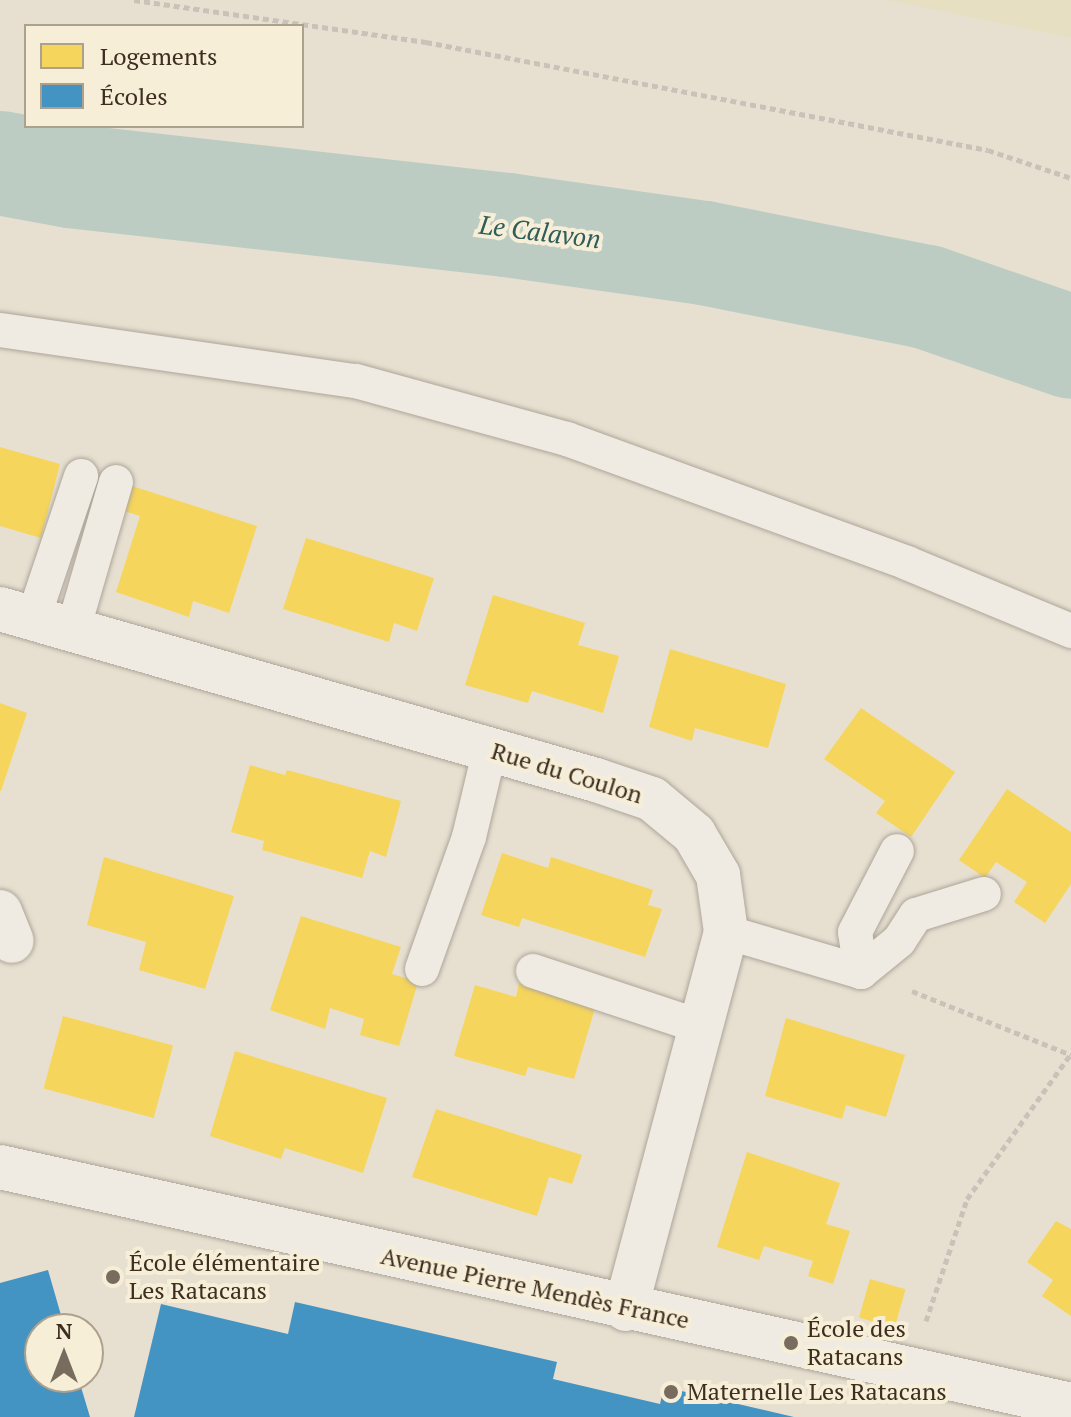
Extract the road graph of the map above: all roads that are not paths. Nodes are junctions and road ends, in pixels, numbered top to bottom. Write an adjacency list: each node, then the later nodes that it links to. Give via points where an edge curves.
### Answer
1 (0, 330): 5 (lane, via 356,381 567,439 907,563)
2 (81, 476): 4 (lane)
3 (116, 482): 4 (lane)
4 (35, 619): 6 (street, Rue du Coulon)
5 (1071, 631)
6 (490, 749): 9 (street, Rue du Coulon, via 652,799 694,834 718,875); 10 (lane, via 469,837)
7 (897, 851): 12 (lane, via 855,932)
8 (984, 894): 12 (lane, via 916,915 899,941)
9 (726, 932): 12 (lane); 13 (street, Rue du Coulon)
10 (422, 969)
11 (533, 971): 13 (lane)
12 (861, 972)
13 (701, 1027): 15 (street, Rue du Coulon)
14 (0, 1167): 15 (street, Avenue Pierre Mendès France)
15 (626, 1309): 16 (street, Avenue Pierre Mendès France)
16 (1071, 1405)

